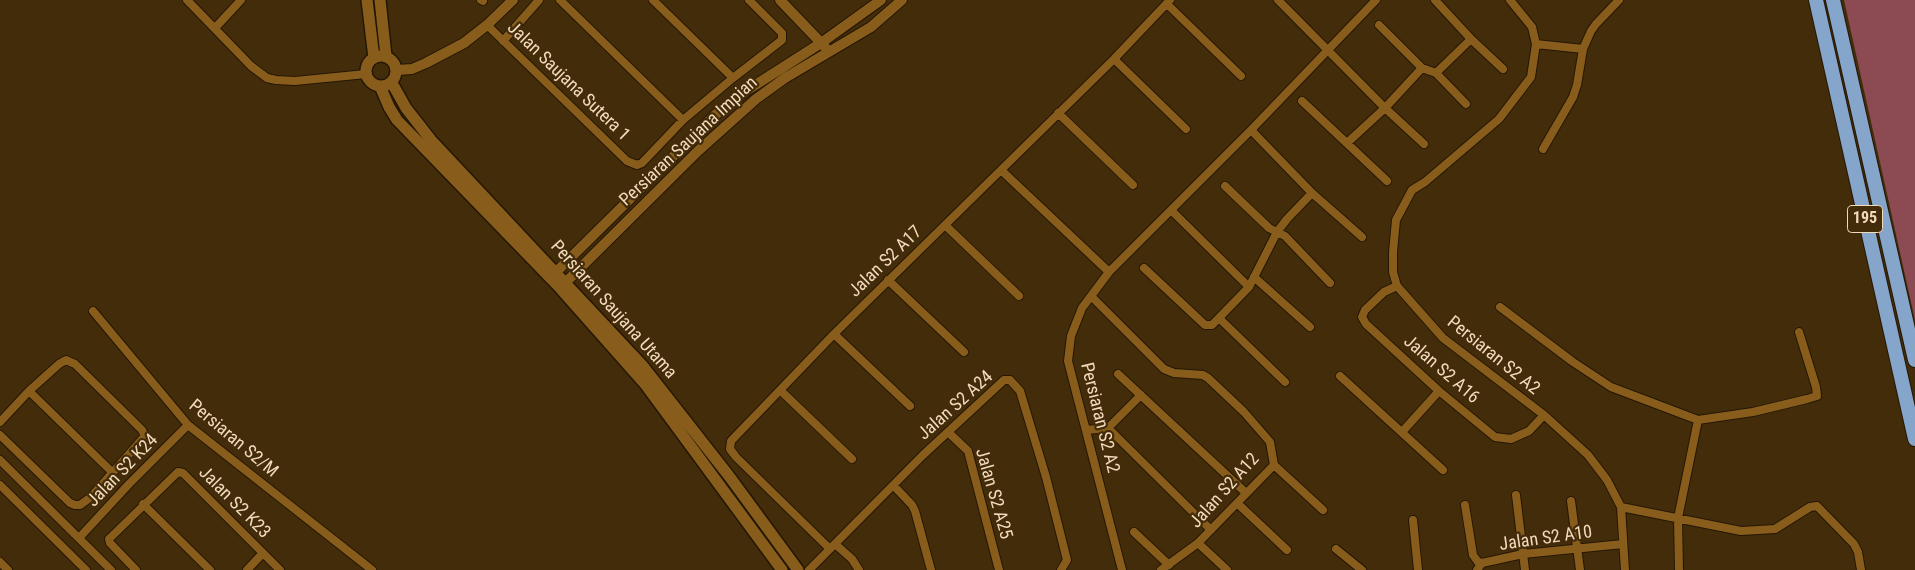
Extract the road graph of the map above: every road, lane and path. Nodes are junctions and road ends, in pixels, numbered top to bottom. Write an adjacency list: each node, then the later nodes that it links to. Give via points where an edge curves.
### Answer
1 (187, 0): 23 (street)
2 (241, 0): 23 (street)
3 (367, 0): 32 (main road)
4 (380, 0): 31 (main road)
5 (513, 0): 22 (street)
6 (540, 0): 25 (street)
7 (560, 0): 46 (street)
8 (653, 0): 40 (street)
9 (749, 0): 40 (street, via 782,32 782,40)
10 (780, 0): 26 (street)
11 (881, 0): 26 (street, Persiaran Saujana Impian)
12 (902, 0): 30 (street, Persiaran Saujana Impian, via 870,27)
13 (1278, 0): 28 (street)
14 (1376, 0): 28 (street, Persiaran S2 A2)
15 (1435, 0): 24 (street)
16 (1510, 0): 27 (street, via 1532,27)
17 (1619, 0): 29 (street, via 1596,24)
18 (1816, 0): 97 (highway, 195)
19 (1833, 0): 79 (highway, 195)
20 (1168, 2): 33 (street, Jalan S2 A17); 39 (street)
21 (1379, 25): 34 (street)
22 (487, 26): 25 (street, Jalan Saujana Sutera 1); 36 (street, via 445,54 412,68)
23 (215, 28): 38 (street, via 267,78 295,81)
24 (1471, 39): 35 (street); 37 (street)
25 (503, 41): 46 (street, Jalan Saujana Sutera 1, via 627,161 637,165 642,162)
26 (821, 43): 30 (street); 63 (street, Persiaran Saujana Impian, via 750,88 715,115)
27 (1536, 44): 29 (street); 68 (street, via 1531,77 1499,119 1412,190 1396,220 1393,272)
28 (1328, 49): 44 (street); 48 (street, Persiaran S2 A2)
29 (1583, 49): 51 (street, via 1575,91)
30 (828, 52): 67 (street, Persiaran Saujana Impian, via 756,99 698,151)
31 (386, 56): 32 (main road); 36 (main road, via 394,62)
32 (374, 58): 38 (main road, via 368,64)
33 (1114, 59): 45 (street, Jalan S2 A17); 47 (street)
34 (1422, 68): 37 (street); 44 (street)
35 (1503, 69)
36 (397, 70): 41 (main road, via 395,79)
37 (1436, 72): 43 (street)
38 (366, 74): 41 (main road, via 370,81)
39 (1241, 76)
40 (733, 78): 46 (street)
41 (386, 85): 63 (main road, Persiaran Saujana Utama, via 388,107 397,120)
42 (1302, 101): 49 (street)
43 (1466, 104)
44 (1385, 108): 49 (street); 50 (street)
45 (1058, 113): 52 (street, Jalan S2 A17); 54 (street)
46 (683, 120)
47 (1186, 129)
48 (1251, 130): 56 (street); 57 (street, Persiaran S2 A2)
49 (1347, 143): 53 (street)
50 (1424, 144)
51 (1543, 149)
52 (1001, 170): 58 (street, Jalan S2 A17); 62 (street)
53 (1387, 181)
54 (1133, 185)
55 (1225, 186): 59 (street)
56 (1312, 193): 59 (street); 60 (street)
57 (1171, 210): 62 (street, Persiaran S2 A2); 69 (street)
58 (945, 225): 65 (street, Jalan S2 A17); 70 (street)
59 (1277, 232): 64 (street); 66 (street, via 1285,236)
60 (1362, 237)
61 (1144, 268): 74 (street, via 1205,325 1212,325)
62 (1109, 272): 71 (street, Persiaran S2 A2)
63 (553, 275): 67 (main road, Persiaran Saujana Utama)
64 (1254, 277): 69 (street); 75 (street)
65 (888, 280): 77 (street, Jalan S2 A17); 78 (street)
66 (1330, 283)
67 (563, 286): 137 (main road, Persiaran Saujana Utama, via 645,384); 138 (main road, Persiaran Saujana Utama, via 660,388)
68 (1397, 286): 84 (street, Jalan S2 A16, via 1384,292 1364,310 1362,317); 88 (street, Persiaran S2 A2, via 1443,338)
69 (1249, 287): 74 (street)
70 (1019, 296)
71 (1090, 296): 93 (street, Persiaran S2 A2, via 1071,336 1068,361); 100 (street, Jalan S2 A12, via 1164,369 1208,378 1268,437)
72 (1500, 307): 89 (street, via 1611,387)
73 (93, 311): 91 (street, Persiaran S2/M)
74 (1220, 319): 82 (street)
75 (1310, 327)
76 (1799, 332): 89 (street, via 1817,396 1753,412)
77 (834, 334): 83 (street, Jalan S2 A17); 87 (street)
78 (964, 352)
79 (1915, 360)
80 (1118, 374): 86 (street)
81 (1340, 376): 95 (street)
82 (1286, 382)
83 (780, 390): 98 (street); 120 (street, Jalan S2 A17, via 731,441 730,449)
84 (1439, 390): 88 (street, Jalan S2 A16, via 1495,437 1511,439 1529,431); 95 (street)
85 (29, 391): 90 (street); 102 (street); 102 (street, Jalan S2 K24, via 59,364 66,360 75,364 145,436)
86 (1141, 395): 92 (street); 105 (street)
87 (910, 406)
88 (1544, 415): 111 (street, Persiaran S2 A2, via 1588,455 1607,480)
89 (1698, 420): 113 (street)
90 (0, 422)
91 (188, 425): 117 (street, Jalan S2 K24); 136 (street, Persiaran S2/M)
92 (1108, 428): 93 (street); 115 (street)
93 (1086, 430): 144 (street, Persiaran S2 A2)
94 (948, 432): 104 (street, Jalan S2 A24); 142 (street, Jalan S2 A25, via 968,451); 143 (street, Jalan S2 A24, via 997,384 1004,380 1015,384 1020,391 1046,478 1067,560)
95 (1402, 432): 101 (street)
96 (0, 435): 102 (street, Jalan S2 K24, via 75,505 80,506 91,497)
97 (1915, 439)
98 (852, 459)
99 (0, 460): 117 (street)
100 (1274, 465): 105 (street, Jalan S2 A12); 112 (street)
101 (1443, 470)
102 (113, 473)
103 (0, 485): 130 (street)
104 (894, 486): 120 (street, Jalan S2 A24); 141 (street, via 912,504)
105 (1246, 493): 108 (street, Jalan S2 A12)
106 (1516, 495): 125 (street)
107 (1571, 501): 122 (street)
108 (1237, 503): 115 (street, Jalan S2 A12); 123 (street)
109 (144, 504): 124 (street, Jalan S2 K23, via 172,476 183,473); 132 (street, via 109,539); 133 (street)
110 (1465, 505): 128 (street, via 1473,555)
111 (1621, 507): 113 (street); 119 (street, Persiaran S2 A2)
112 (1323, 510)
113 (1678, 518): 152 (street); 153 (street, via 1741,531 1775,529 1817,506 1854,544)
114 (1413, 520): 148 (street)
115 (1211, 530): 118 (street, Jalan S2 A12)
116 (1134, 532): 127 (street)
117 (79, 538): 131 (street)
118 (1198, 544): 127 (street, Jalan S2 A12); 146 (street)
119 (1623, 544): 122 (street, Jalan S2 A10); 151 (street, Persiaran S2 A2)
120 (833, 547): 139 (street, Jalan S2 A24); 140 (street, via 852,559)
121 (1336, 549): 147 (street)
122 (1578, 549): 125 (street, Jalan S2 A10); 150 (street)
123 (1287, 550)
124 (263, 553): 134 (street); 135 (street, Jalan S2 K23)
125 (1523, 554): 128 (street, Jalan S2 A10); 149 (street)
126 (0, 562): 129 (street)
127 (1169, 565): 145 (street, Jalan S2 A12)
128 (1480, 567)
129 (8, 570)
130 (86, 570)
131 (111, 570)
132 (136, 570)
133 (210, 570)
134 (247, 570)
135 (280, 570)
136 (372, 570)
137 (782, 570)
138 (798, 570)
139 (809, 570)
140 (859, 570)
141 (931, 570)
142 (999, 570)
143 (1061, 570)
144 (1122, 570)
145 (1161, 570)
146 (1227, 570)
147 (1362, 570)
148 (1418, 570)
149 (1525, 570)
150 (1580, 570)
151 (1625, 570)
152 (1679, 570)
153 (1861, 570)

